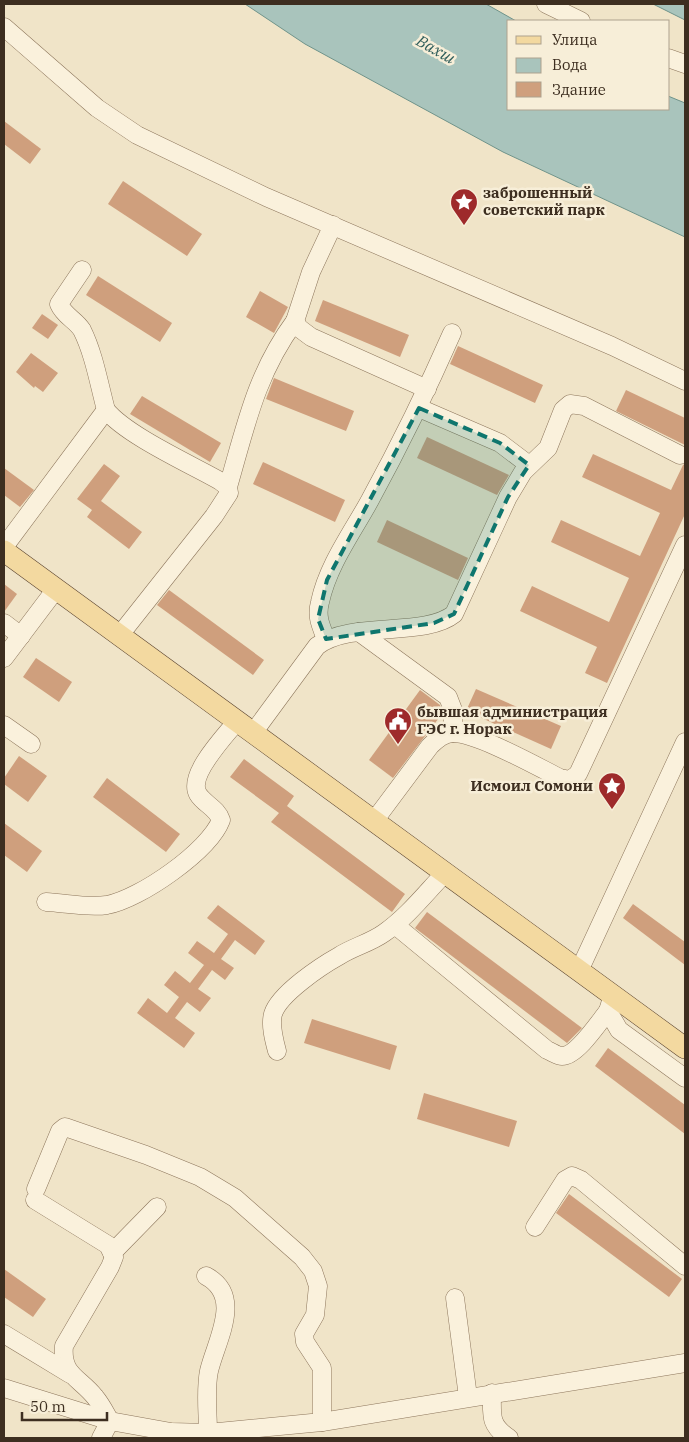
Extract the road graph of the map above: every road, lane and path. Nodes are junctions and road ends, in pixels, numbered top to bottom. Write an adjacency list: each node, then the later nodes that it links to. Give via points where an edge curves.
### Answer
1 (546, 4): 2 (street)
2 (579, 20)
3 (4, 27): 6 (street, via 116,123 266,197)
4 (669, 58): 5 (street)
5 (685, 64)
6 (333, 225): 8 (street, via 311,272); 10 (street)
7 (82, 270): 13 (street, via 59,304 86,340)
8 (295, 321): 11 (street, via 311,336); 16 (street, via 276,347 256,390)
9 (452, 332): 11 (street)
10 (685, 381)
11 (427, 389): 12 (street)
12 (419, 408): 15 (street, via 500,443); 25 (street, via 327,580 319,603 318,619)
13 (106, 410): 16 (street, via 132,431); 18 (street)
14 (680, 455): 15 (street, via 584,406 570,404 563,410 548,448)
15 (529, 465): 22 (street, via 508,496 454,614 434,623)
16 (228, 487): 24 (street, via 229,493 224,502)
17 (685, 545): 29 (street, via 578,774 570,780 560,778 483,741)
18 (4, 547)
19 (4, 551): 20 (main road)
20 (56, 589): 23 (street); 24 (main road)
21 (4, 624): 23 (street)
22 (359, 632): 25 (street); 29 (street, via 448,697)
23 (21, 636): 26 (street)
24 (119, 636): 28 (main road)
25 (326, 639): 28 (street)
26 (4, 658)
27 (4, 726): 31 (street)
28 (245, 727): 32 (main road); 34 (street, via 204,763 197,778 195,788 199,796 221,820 210,839 160,882 109,904)
29 (453, 733): 32 (street, via 438,738 430,746)
30 (685, 742): 36 (street)
31 (31, 744)
32 (374, 821): 33 (main road)
33 (444, 874): 35 (street); 36 (main road)
34 (46, 902)
35 (395, 925): 37 (street, via 547,1050 561,1056 575,1050); 39 (street, via 339,955 277,1005 273,1016)
36 (579, 970): 37 (main road)
37 (610, 1003): 38 (main road); 40 (street, via 619,1030)
38 (685, 1048)
39 (277, 1052)
40 (685, 1078)
41 (157, 1207): 43 (street)
42 (535, 1227): 44 (street, via 565,1180 572,1176)
43 (112, 1253): 49 (street, via 114,1257 110,1267 64,1346 62,1360); 54 (street, via 108,1245 35,1194 60,1131 65,1127 200,1177 235,1198 302,1257 313,1271 318,1286 316,1315 304,1334 304,1342 322,1368)
44 (685, 1266)
45 (206, 1276): 56 (street, via 221,1288 225,1305 224,1327 209,1372)
46 (455, 1298): 52 (street)
47 (4, 1334): 49 (street)
48 (685, 1363): 51 (street)
49 (71, 1374): 53 (street, via 95,1396)
50 (4, 1388): 53 (street)
51 (492, 1393): 52 (street); 58 (street, via 492,1420 498,1431)
52 (468, 1397): 54 (street)
53 (110, 1420): 56 (street, via 171,1432); 57 (street)
54 (322, 1422): 55 (street)
55 (282, 1432): 56 (street)
56 (208, 1433)
57 (101, 1438)
58 (509, 1438)

